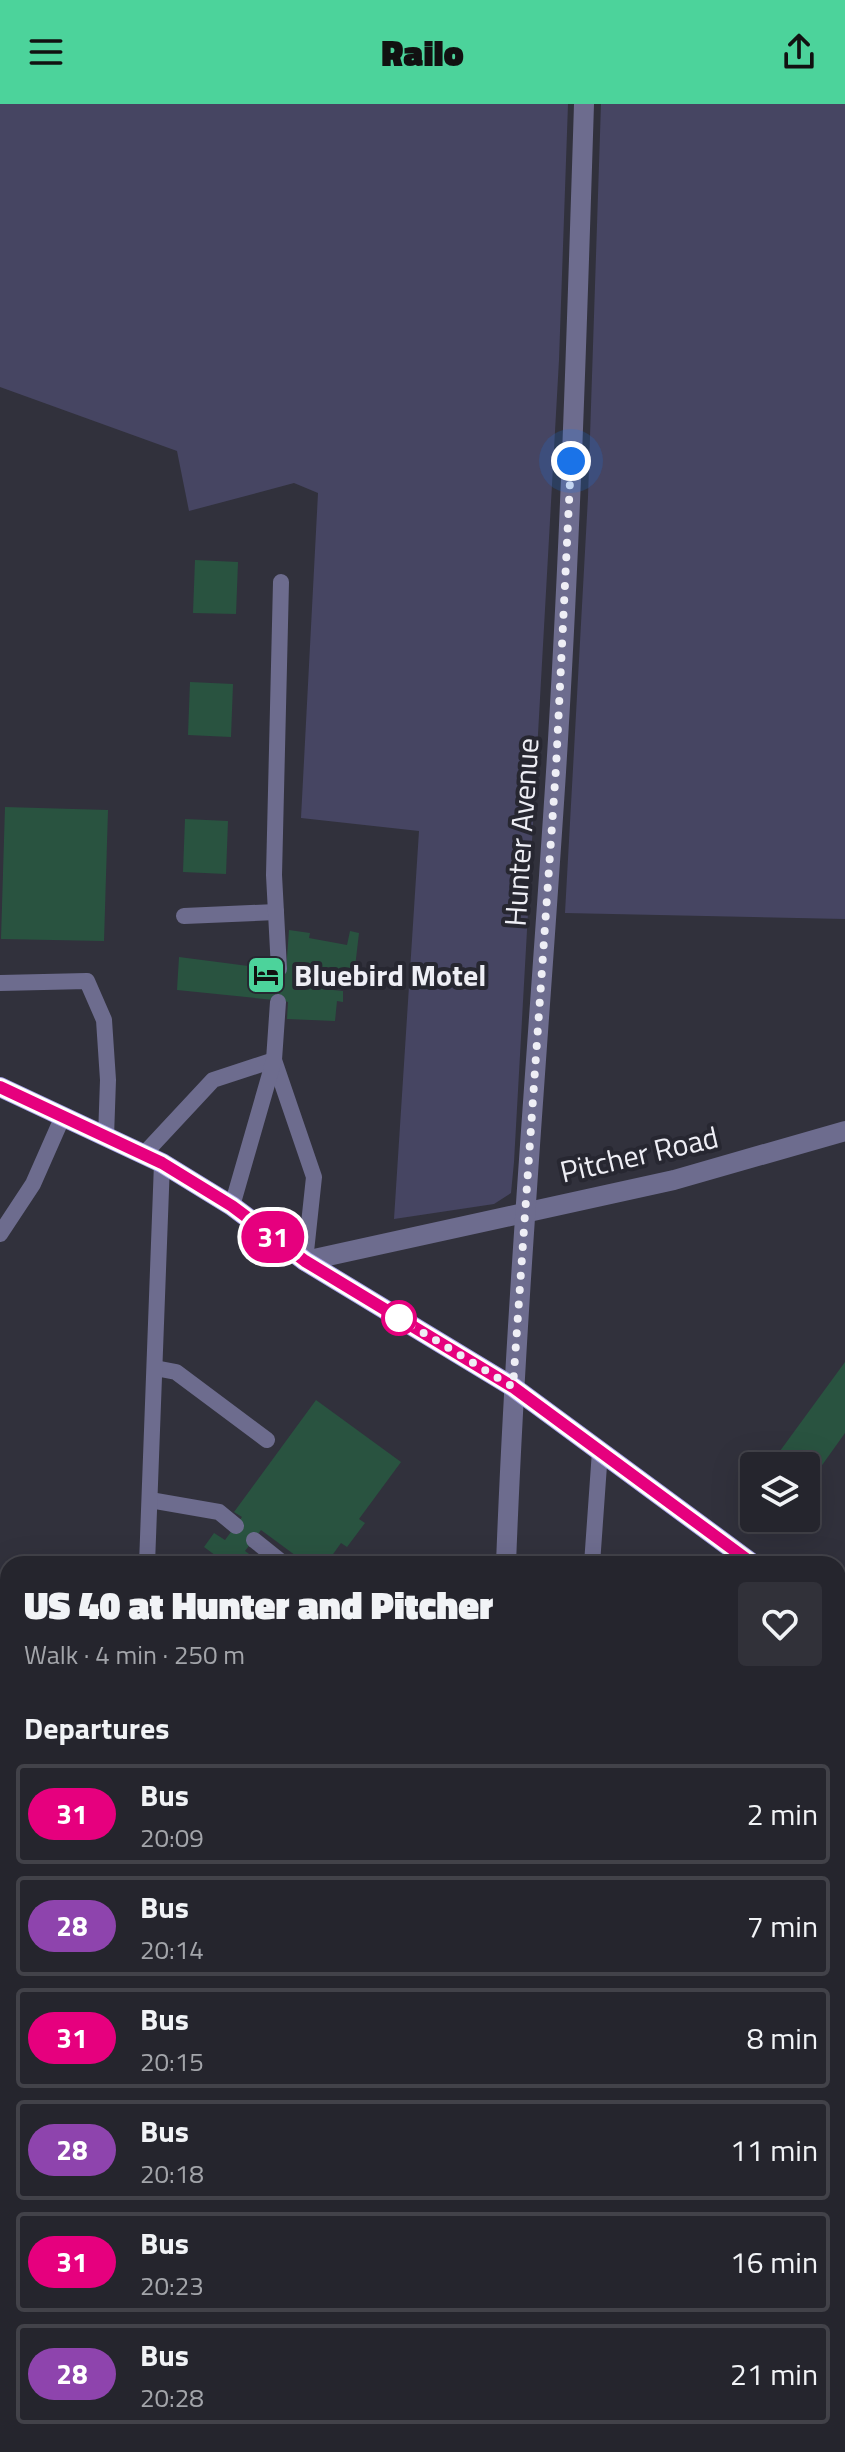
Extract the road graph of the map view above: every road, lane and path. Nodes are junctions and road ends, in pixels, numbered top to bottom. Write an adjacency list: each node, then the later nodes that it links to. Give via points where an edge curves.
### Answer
1 (584, 104): 15 (street, Hunter Avenue, via 557,753)
2 (281, 582): 3 (lane)
3 (276, 912): 4 (lane); 5 (lane)
4 (184, 916)
5 (279, 969)
6 (0, 983): 12 (lane, via 87,981 104,1020)
7 (278, 1002): 8 (lane)
8 (274, 1060): 13 (lane, via 213,1080); 14 (lane); 17 (lane, via 314,1177)
9 (0, 1087): 10 (main road)
10 (63, 1116): 12 (main road); 16 (lane, via 33,1184)
11 (845, 1131): 15 (street, Pitcher Road, via 674,1180)
12 (106, 1137): 13 (main road)
13 (153, 1159): 14 (main road); 18 (lane)
14 (232, 1206): 17 (main road)
15 (526, 1211): 17 (street, Pitcher Road); 19 (street, Hunter Avenue)
16 (0, 1234)
17 (305, 1261): 19 (main road)
18 (155, 1368): 20 (lane, via 176,1372); 22 (lane)
19 (513, 1387): 21 (main road); 27 (street, Hunter Avenue)
20 (267, 1440)
21 (600, 1451): 28 (lane); 29 (main road)
22 (150, 1500): 23 (lane, via 219,1512); 25 (lane)
23 (236, 1526)
24 (254, 1540): 26 (lane)
25 (147, 1556)
26 (274, 1556)
27 (506, 1556)
28 (593, 1556)
29 (742, 1556)

